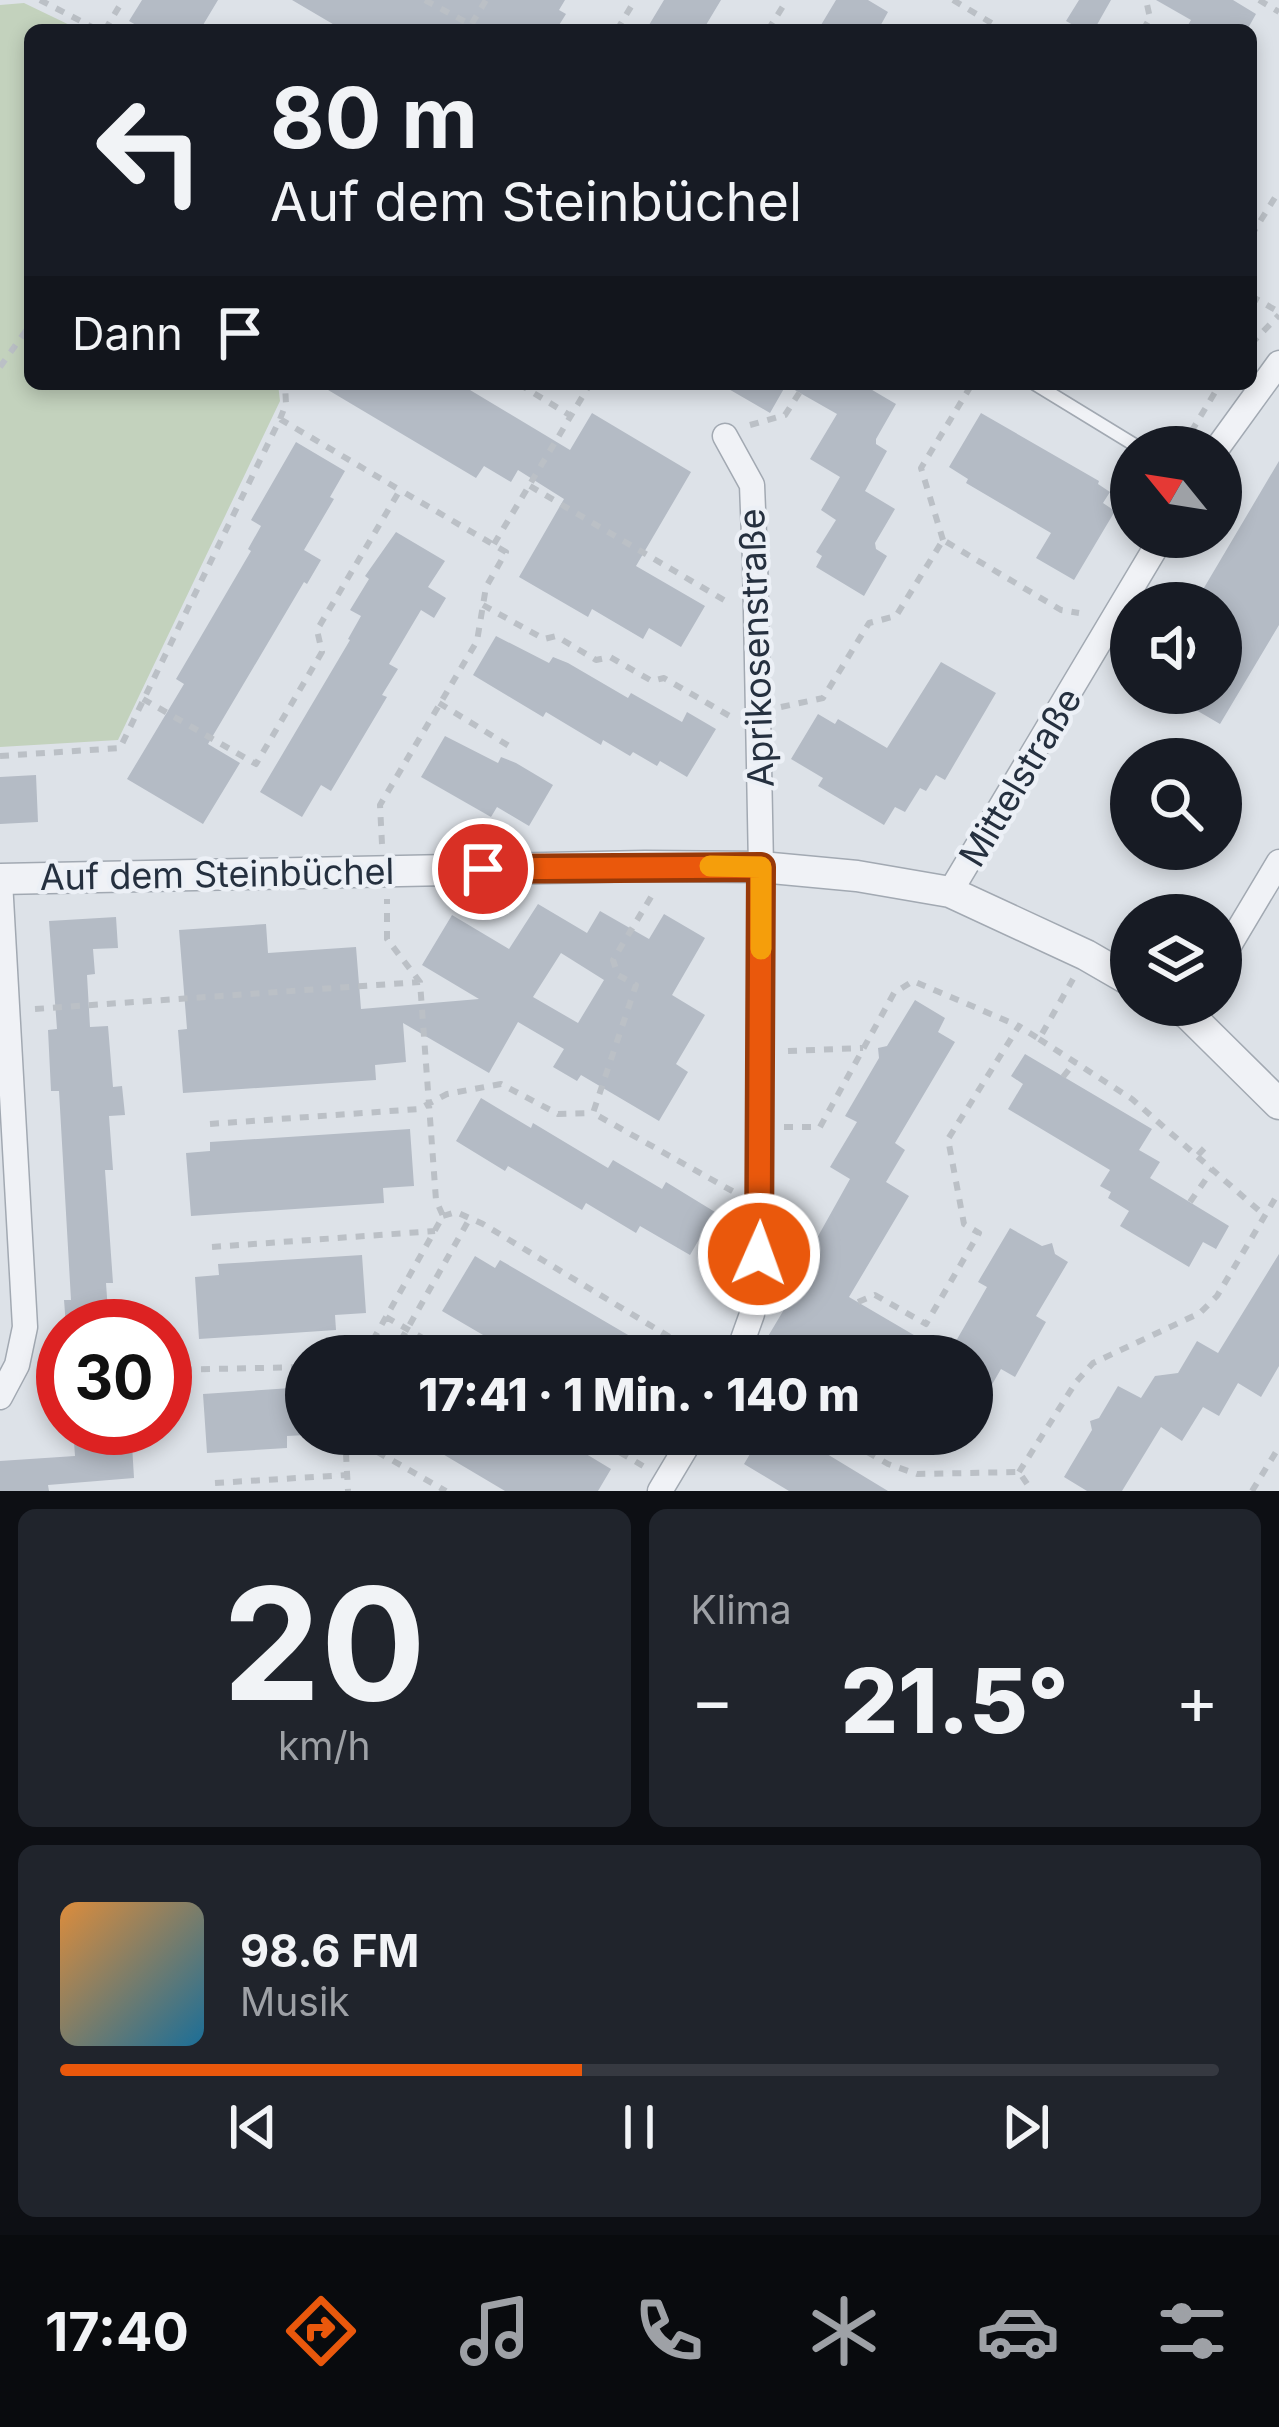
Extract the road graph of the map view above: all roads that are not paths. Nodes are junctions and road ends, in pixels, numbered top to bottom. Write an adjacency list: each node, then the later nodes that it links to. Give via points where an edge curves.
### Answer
1 (1279, 363): 3 (street)
2 (1045, 390): 4 (lane)
3 (1233, 426)
4 (1110, 430)
5 (725, 436): 8 (street, Aprikosenstraße, via 752,485)
6 (1149, 558): 10 (street, Mittelstraße)
7 (1279, 862): 11 (street)
8 (761, 867): 9 (street, Auf dem Steinbüchel); 10 (street, Auf dem Steinbüchel); 16 (street, Aprikosenstraße, via 761,1194)
9 (0, 879): 15 (street)
10 (950, 892): 12 (street, Auf dem Steinbüchel)
11 (1242, 924)
12 (1110, 969)
13 (1203, 1026): 14 (street)
14 (1279, 1104)
15 (8, 1157): 17 (street, via 25,1327)
16 (744, 1335)
17 (0, 1396)
18 (681, 1455): 19 (street)
19 (660, 1491)

